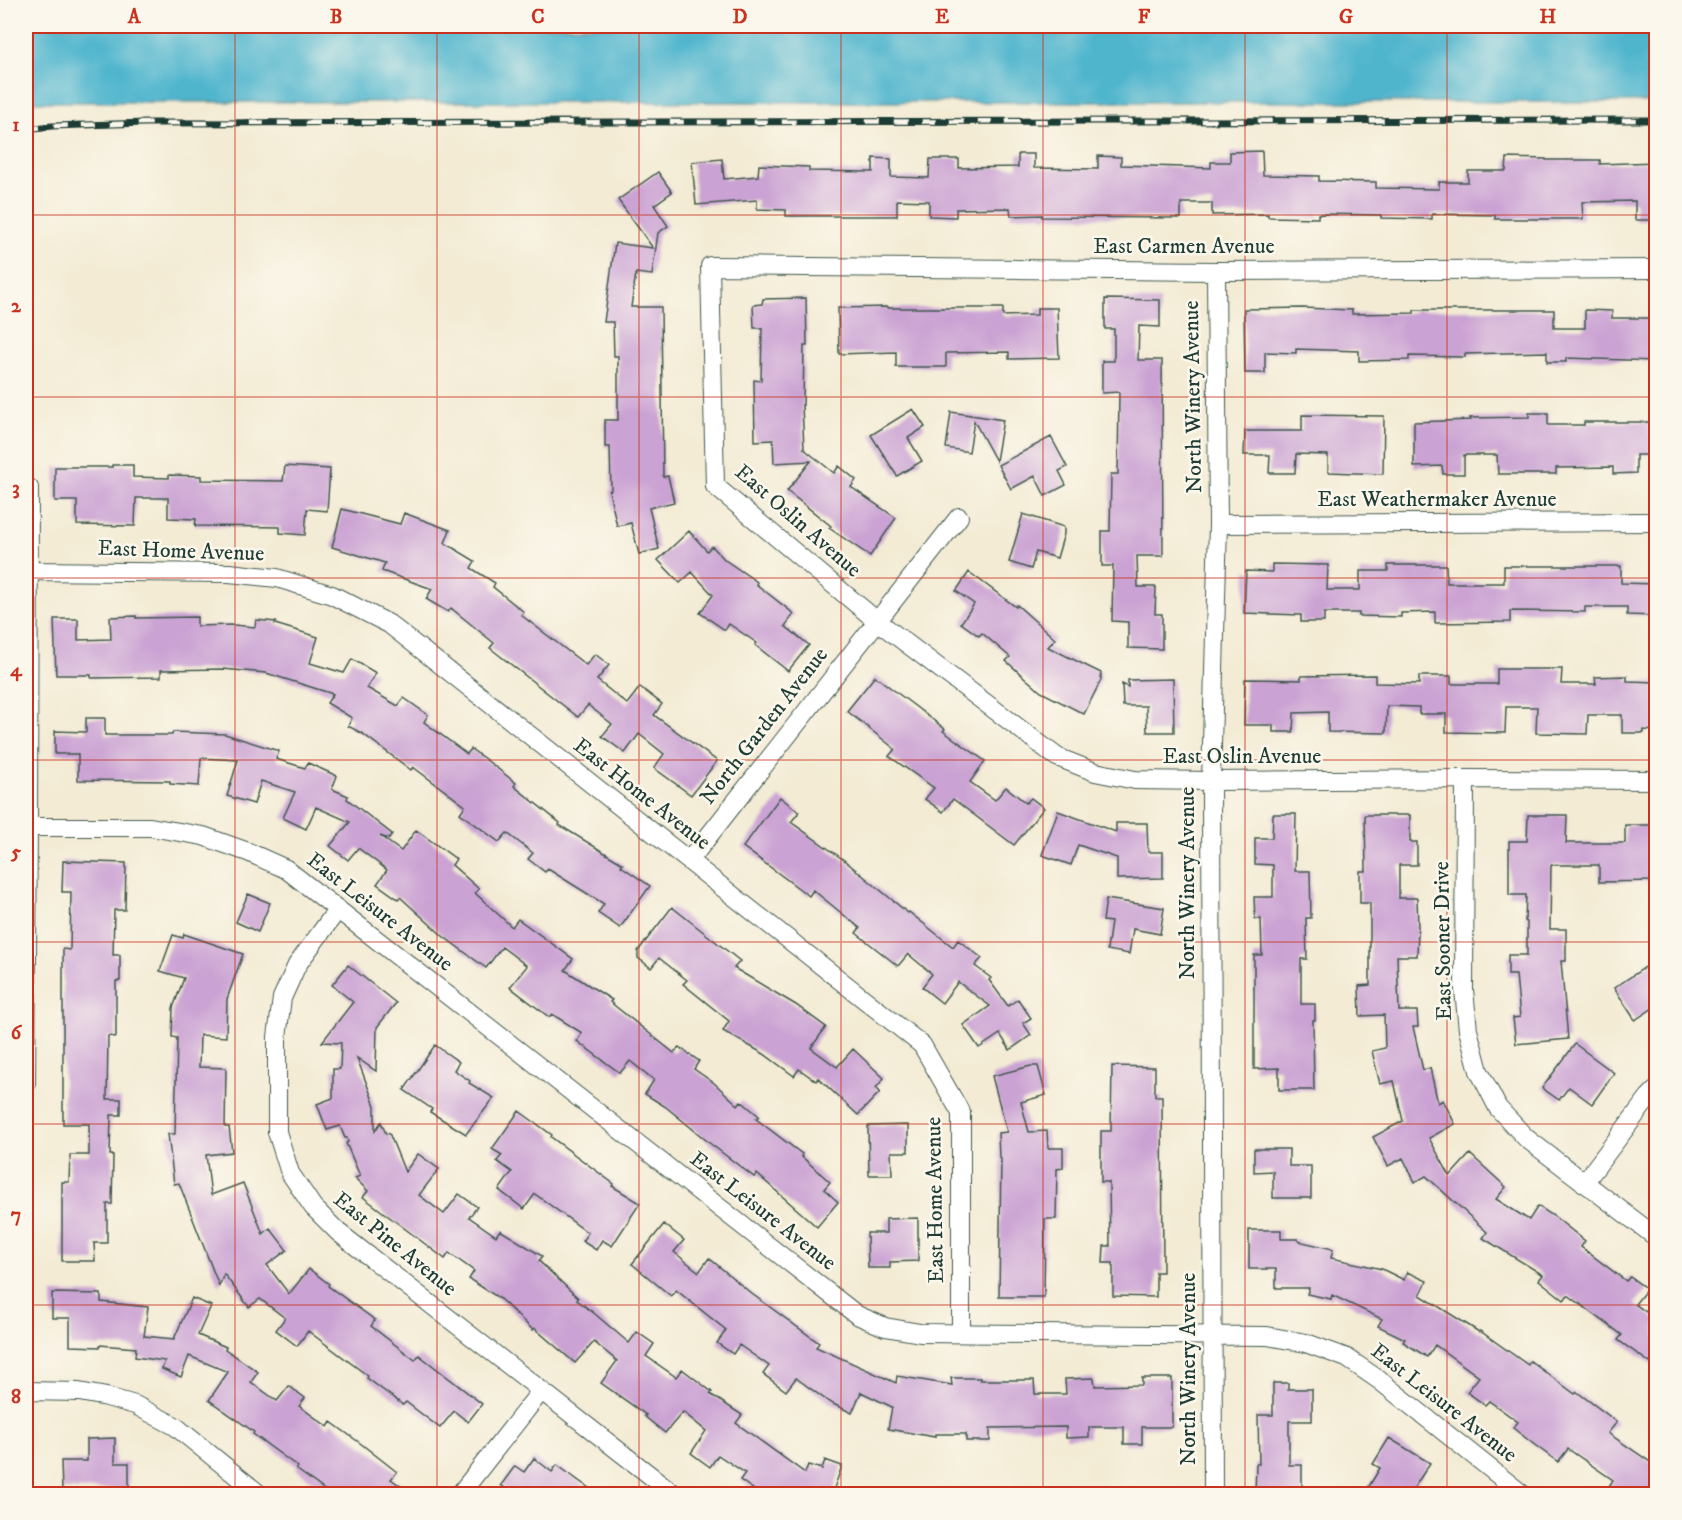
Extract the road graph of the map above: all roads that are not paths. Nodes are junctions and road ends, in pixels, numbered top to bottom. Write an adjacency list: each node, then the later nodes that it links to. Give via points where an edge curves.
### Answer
1 (711, 266): 3 (street, East Carmen Avenue); 9 (street, East Oslin Avenue, via 715,486)
2 (1656, 269): 3 (street, East Carmen Avenue)
3 (1216, 271): 7 (street, North Winery Avenue)
4 (26, 486): 8 (street)
5 (960, 516): 9 (street)
6 (1656, 522): 7 (street, East Weathermaker Avenue)
7 (1218, 524): 12 (street, North Winery Avenue)
8 (29, 571): 13 (street); 14 (street, East Home Avenue, via 229,573 277,578 332,595 388,624)
9 (877, 621): 12 (street, East Oslin Avenue, via 1057,757 1095,772 1135,780); 14 (street, North Garden Avenue)
10 (1465, 779): 11 (street, East Oslin Avenue); 12 (street, East Oslin Avenue); 18 (street, East Sooner Drive, via 1464,990 1468,1030 1479,1071 1498,1108 1526,1138)
11 (1656, 780)
12 (1211, 781): 21 (street, North Winery Avenue)
13 (27, 827): 15 (street, East Leisure Avenue, via 150,827 203,836 286,869); 16 (street)
14 (689, 861): 20 (street, East Home Avenue, via 922,1046 961,1113)
15 (338, 909): 20 (street, East Leisure Avenue, via 857,1315 885,1327 920,1333); 23 (street, East Pine Avenue, via 297,965 282,998 277,1036 277,1132 290,1173 313,1207 339,1232)
16 (26, 1084)
17 (1656, 1090): 18 (street)
18 (1584, 1183): 19 (street, East Sooner Drive)
19 (1656, 1236)
20 (961, 1333): 21 (street, East Leisure Avenue)
21 (1212, 1335): 27 (street, North Winery Avenue); 28 (street, East Leisure Avenue, via 1267,1336 1306,1343 1347,1358)
22 (26, 1391): 24 (street, via 79,1392 135,1406 176,1426)
23 (540, 1391): 25 (street); 26 (street, East Pine Avenue)
24 (259, 1494)
25 (460, 1494)
26 (674, 1494)
27 (1213, 1494)
28 (1521, 1494)

